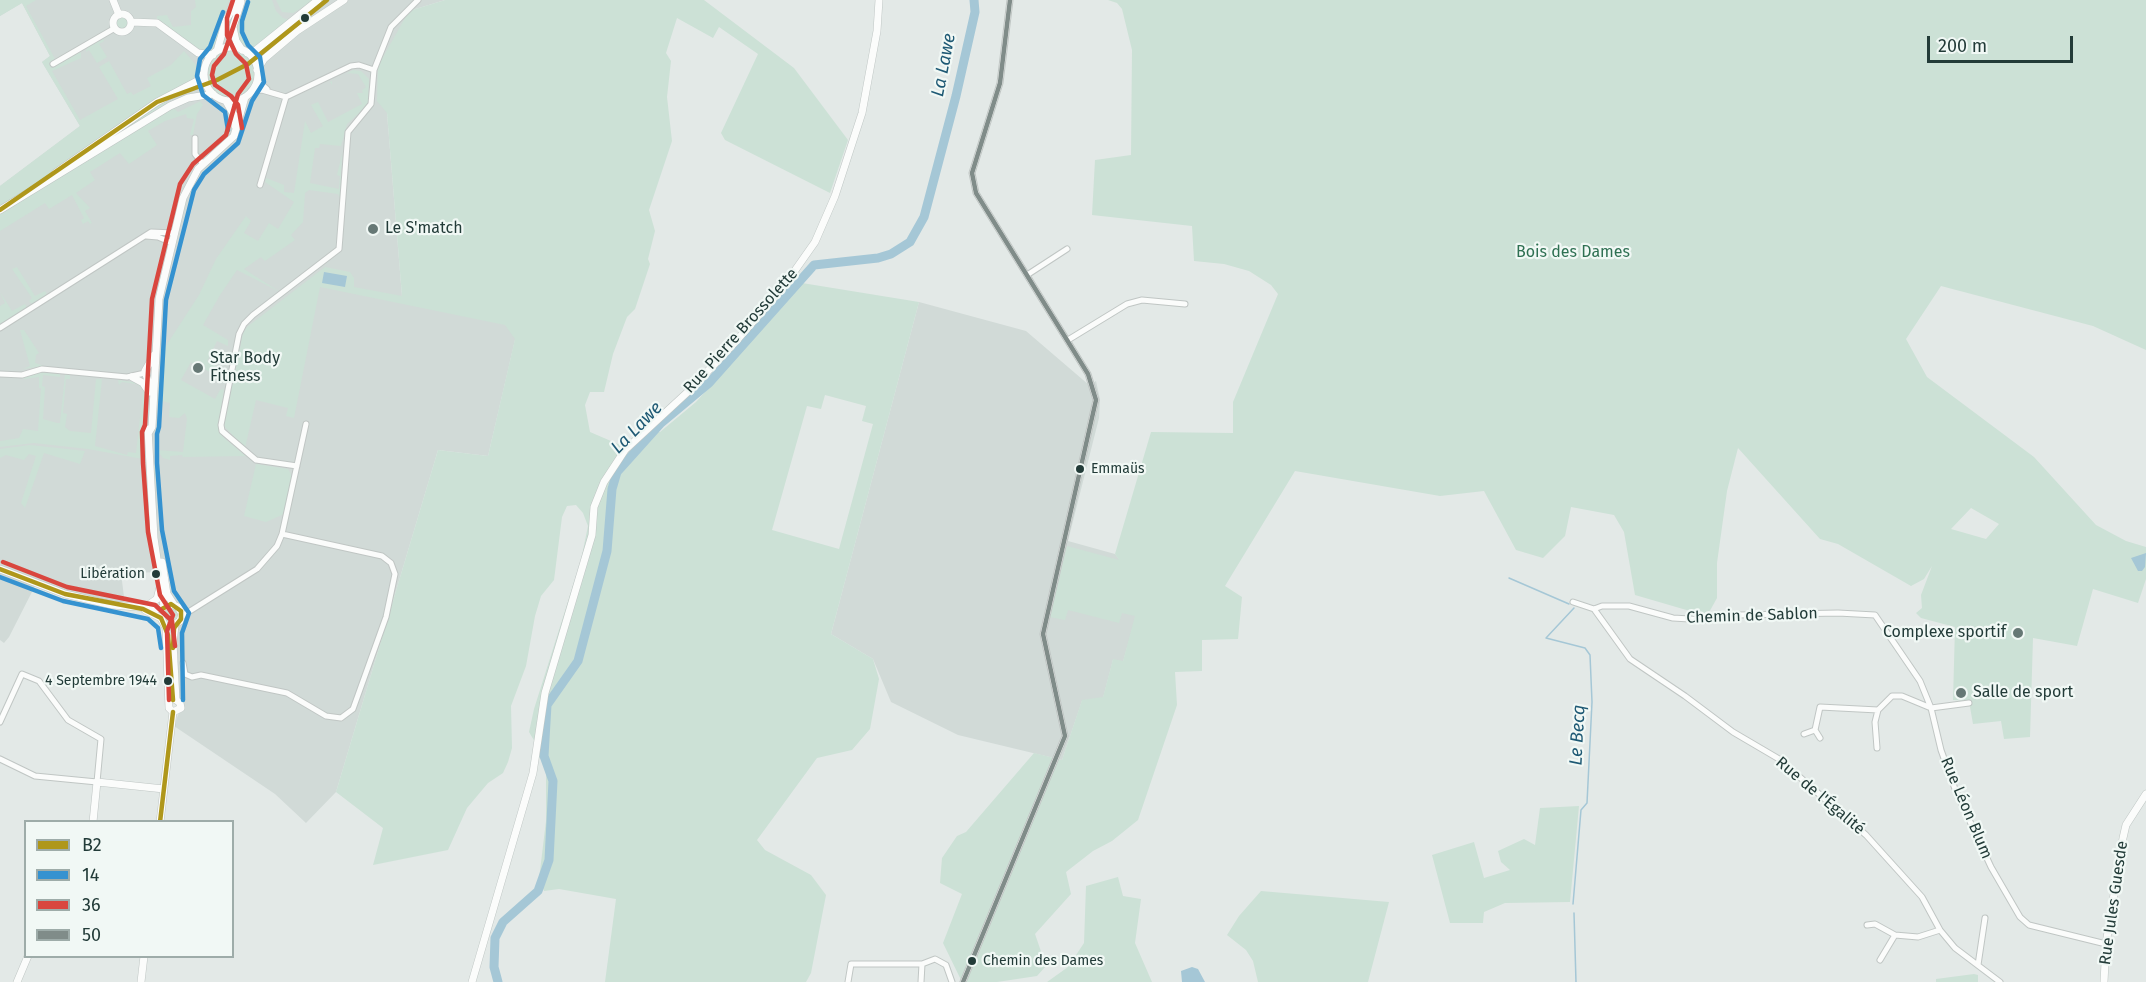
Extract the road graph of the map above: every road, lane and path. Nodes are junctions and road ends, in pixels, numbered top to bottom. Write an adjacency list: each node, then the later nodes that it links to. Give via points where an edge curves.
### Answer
1 (112, 0): 8 (main road)
2 (239, 0): 12 (main road, via 233,27 236,41); 13 (main road, via 226,20)
3 (318, 0): 12 (main road, via 256,50)
4 (344, 0): 15 (main road, via 297,32)
5 (418, 0): 16 (street, via 390,27)
6 (879, 0): 89 (main road, Rue Pierre Brossolette, via 862,113 835,196 815,242 784,286 738,339 625,450 594,507 592,535 541,709 533,773)
7 (1010, 0): 35 (street, via 1000,83 972,173 976,193)
8 (119, 15): 9 (main road, via 128,16); 10 (main road)
9 (131, 22): 10 (main road, via 124,31); 11 (main road, via 157,23)
10 (115, 28): 14 (street)
11 (187, 46): 13 (main road, via 198,53); 17 (main road)
12 (244, 51): 13 (main road, via 227,48); 15 (main road)
13 (215, 53): 17 (main road)
14 (53, 64)
15 (257, 69): 18 (main road)
16 (374, 70): 23 (street, via 351,66); 45 (street, via 371,104 348,132 339,249 244,324 221,425 225,435 256,460)
17 (204, 71): 21 (main road, via 205,82); 29 (main road, via 197,81 141,113)
18 (257, 80): 19 (main road); 20 (street)
19 (251, 92): 20 (street); 22 (main road)
20 (270, 92): 23 (street)
21 (213, 94): 24 (main road); 29 (main road, via 170,106)
22 (245, 97): 24 (main road); 25 (main road)
23 (286, 97): 28 (street)
24 (226, 100): 25 (main road, via 235,117)
25 (235, 132): 27 (main road, via 230,142)
26 (195, 138): 27 (street, via 195,154)
27 (202, 164): 31 (main road, via 185,193)
28 (260, 185)
29 (28, 192): 30 (main road)
30 (0, 210)
31 (174, 233): 32 (street, via 156,231); 33 (main road)
32 (144, 237): 33 (street, via 158,237); 37 (street)
33 (171, 243): 39 (main road)
34 (1067, 249): 35 (street)
35 (1027, 275): 38 (street)
36 (1185, 304): 38 (street, via 1142,300 1127,304)
37 (0, 328)
38 (1068, 340): 93 (street, via 1088,374 1096,400 1043,634 1065,736)
39 (149, 372): 41 (street); 42 (main road); 44 (main road)
40 (0, 374): 41 (street, via 22,375 42,369)
41 (132, 377): 42 (main road, via 143,382)
42 (150, 393): 44 (main road)
43 (306, 424): 45 (street)
44 (149, 432): 46 (main road)
45 (297, 466): 47 (street)
46 (155, 531): 49 (main road); 52 (main road, via 167,594)
47 (282, 534): 51 (street, via 263,564); 60 (street, via 382,556 391,563 395,574 386,617 353,709 341,718 326,716 287,693 201,675 192,677 185,674)
48 (0, 569): 54 (main road, via 47,589)
49 (159, 576): 53 (main road); 54 (main road, via 158,596)
50 (1573, 602): 55 (street)
51 (199, 604): 52 (street); 57 (street)
52 (176, 606): 53 (main road); 57 (main road)
53 (163, 608): 54 (main road); 58 (main road)
54 (143, 609): 58 (main road)
55 (1594, 609): 56 (street, Chemin de Sablon, via 1629,606 1673,618 1706,620 1738,615); 79 (street, Rue de l'Égalité, via 1630,659 1732,732 1779,759 1866,835 1922,897)
56 (1875, 615): 63 (street, Rue Léon Blum, via 1920,681)
57 (182, 616): 59 (main road)
58 (163, 621): 59 (main road); 61 (main road, via 168,635 166,667)
59 (176, 625): 61 (main road)
60 (183, 663)
61 (173, 701): 65 (main road, via 169,708); 65 (main road, via 181,706)
62 (1969, 703): 63 (street)
63 (1931, 708): 64 (street, via 1892,696); 81 (street, Rue Léon Blum, via 1954,789 2020,917 2029,925)
64 (1878, 710): 67 (street, via 1820,707); 70 (street)
65 (173, 712): 73 (main road)
66 (0, 722): 72 (street, via 22,674 39,681 68,720 101,739)
67 (1815, 730): 68 (street); 69 (street)
68 (1804, 734)
69 (1820, 738)
70 (1877, 748)
71 (0, 759): 72 (street, via 35,776)
72 (97, 782): 73 (main road); 75 (main road)
73 (164, 789): 76 (main road)
74 (2146, 794): 81 (main road, Rue Jules Guesde, via 2123,838)
75 (93, 820)
76 (160, 820)
77 (1985, 918): 86 (street)
78 (1867, 925): 80 (street, via 1875,924)
79 (1940, 930): 80 (street, via 1918,937); 86 (street, Rue de l'Égalité, via 1955,948)
80 (1895, 935): 84 (street)
81 (2106, 944): 95 (main road, Rue Jules Guesde)
82 (28, 958): 87 (main road)
83 (144, 958): 88 (main road)
84 (1880, 960)
85 (922, 964): 90 (street, via 851,964); 91 (street); 92 (street, via 940,960 950,971)
86 (1978, 965): 94 (street, Rue de l'Égalité)
87 (17, 982)
88 (141, 982)
89 (472, 982)
90 (848, 982)
91 (921, 982)
92 (952, 982)
93 (963, 982)
94 (2000, 982)
95 (2104, 982)

